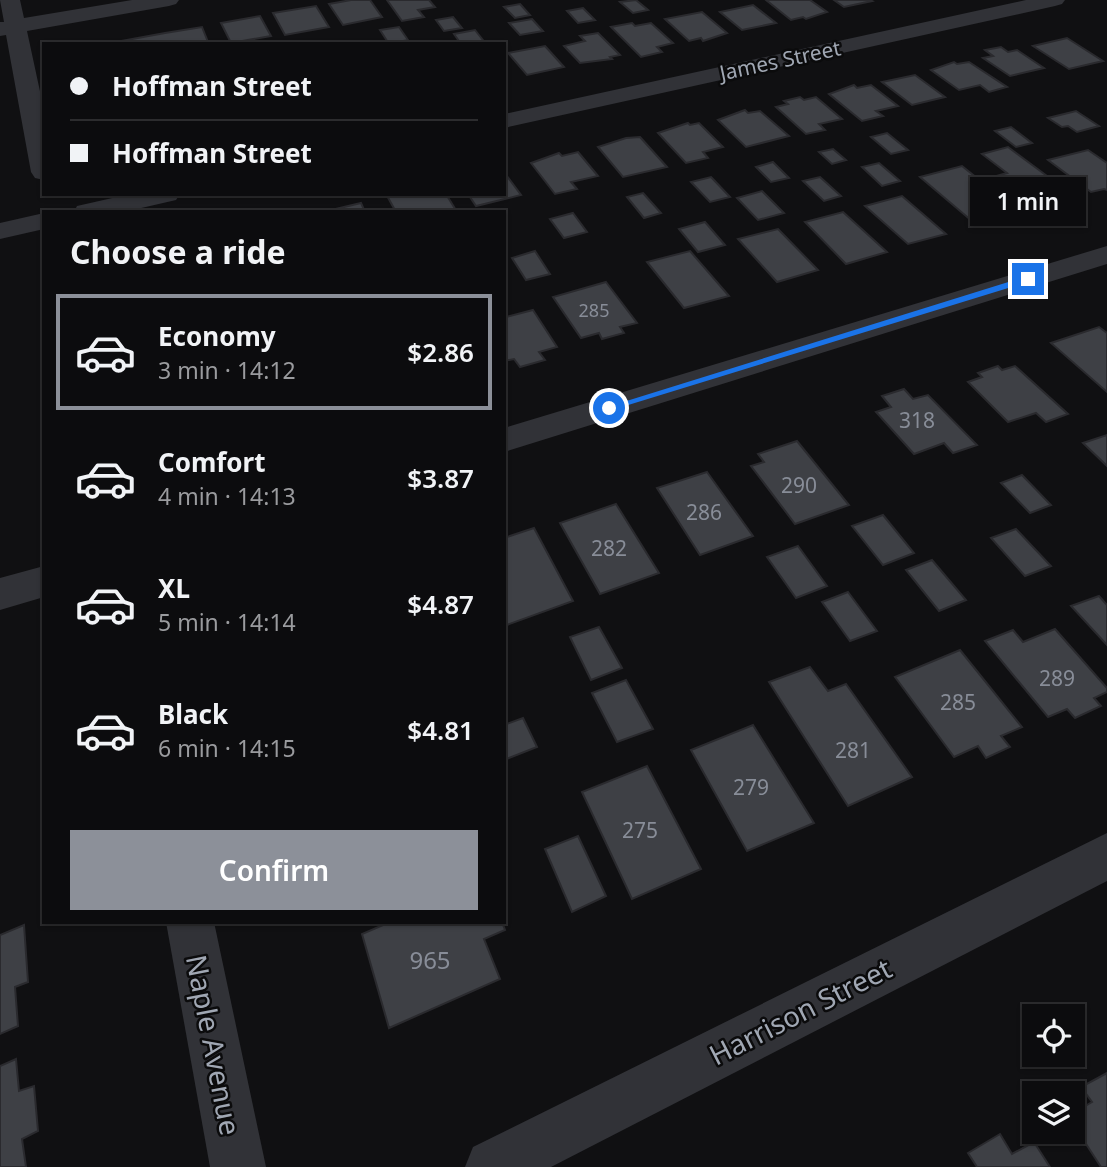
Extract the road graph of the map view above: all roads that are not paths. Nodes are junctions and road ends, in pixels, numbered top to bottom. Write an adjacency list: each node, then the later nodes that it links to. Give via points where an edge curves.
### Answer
1 (10, 0): 4 (street)
2 (169, 0): 4 (street)
3 (1055, 0): 5 (street, James Street)
4 (8, 28): 6 (street)
5 (506, 121)
6 (42, 164)
7 (158, 196): 8 (street)
8 (96, 210)
9 (42, 221): 10 (street)
10 (0, 231)
11 (1107, 255): 12 (street)
12 (506, 439)
13 (42, 582): 14 (street)
14 (0, 594)
15 (1107, 856): 18 (street, Harrison Street)
16 (190, 924): 17 (street, Naple Avenue)
17 (238, 1167)
18 (493, 1167)

